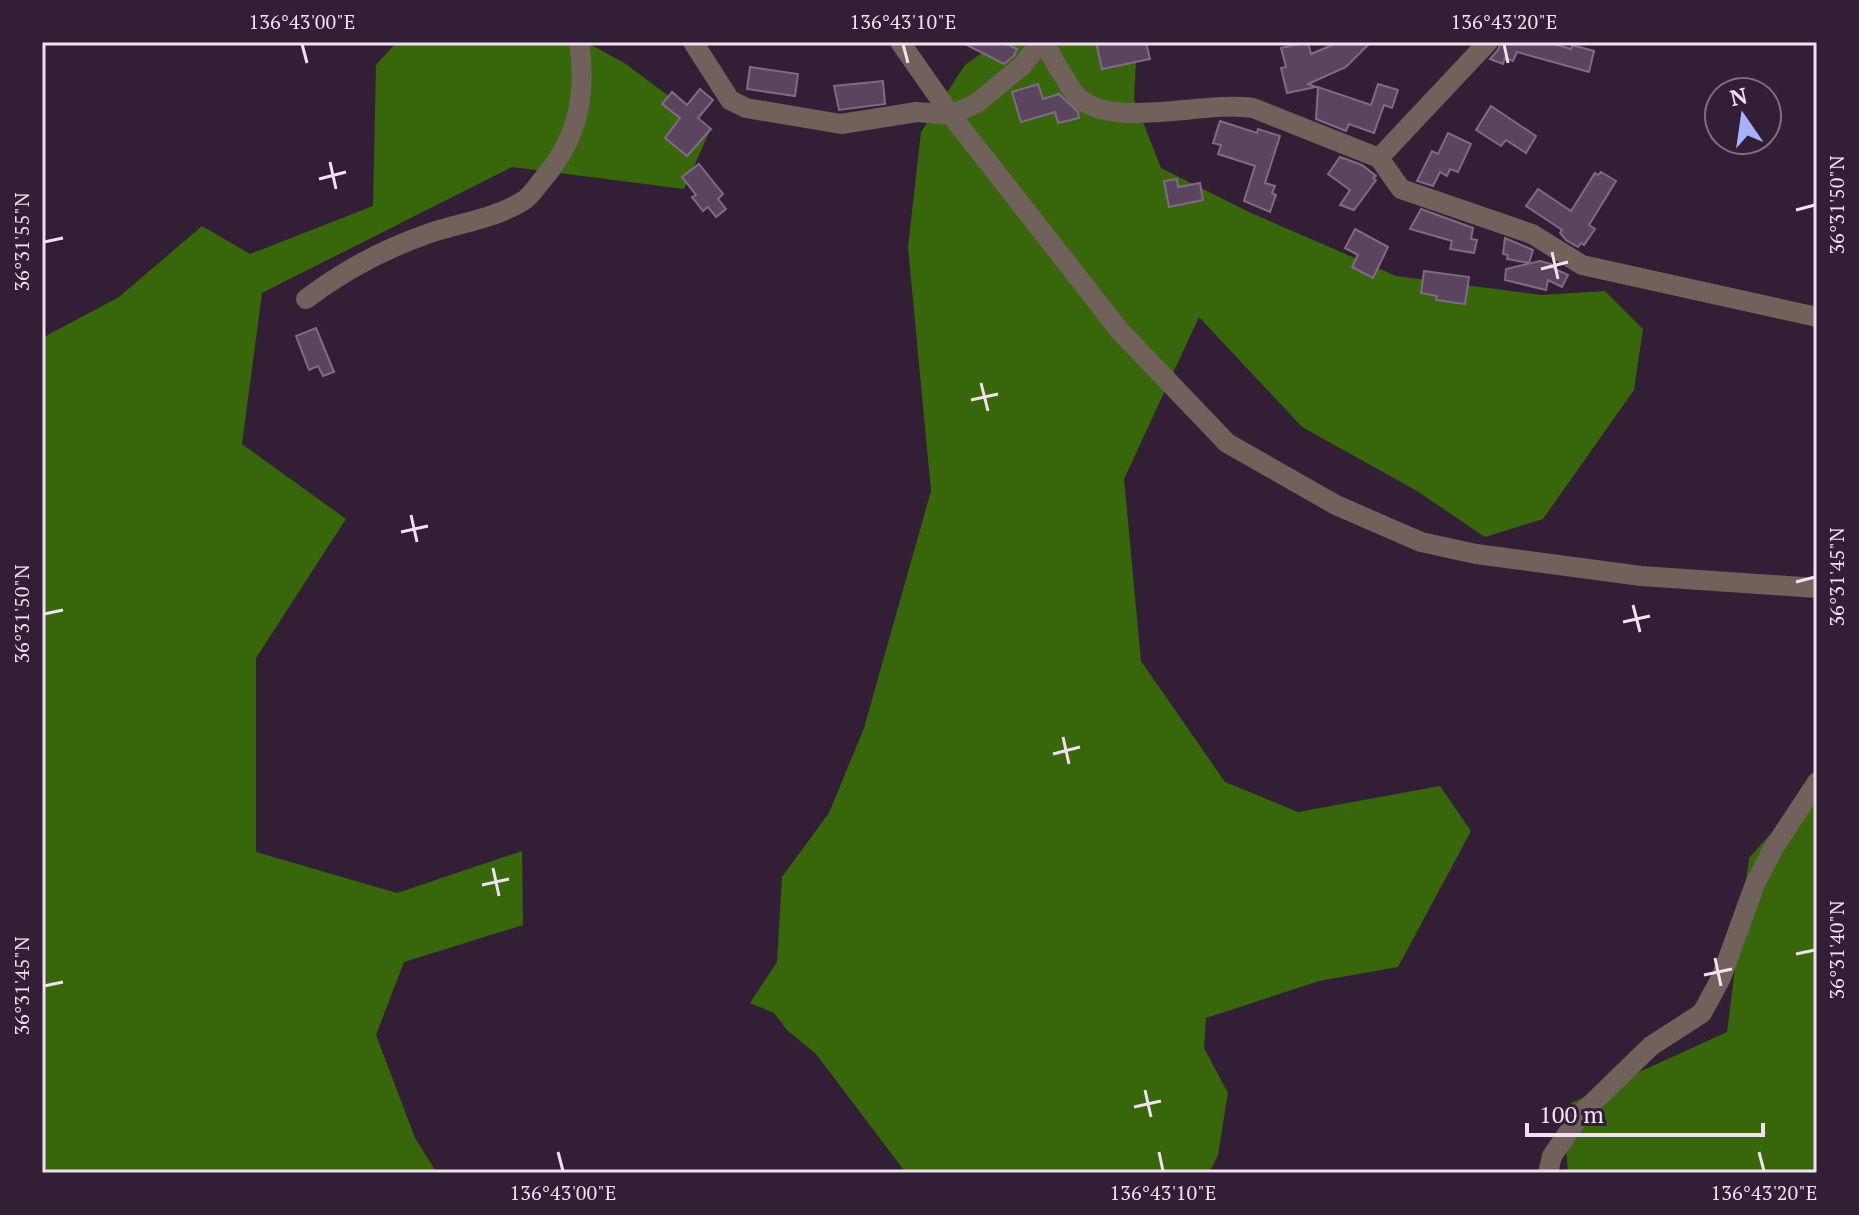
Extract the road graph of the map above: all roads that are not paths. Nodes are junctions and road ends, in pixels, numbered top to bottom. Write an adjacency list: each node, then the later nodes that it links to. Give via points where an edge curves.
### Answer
1 (579, 42): 8 (street, via 578,118 567,148 526,199 376,257)
2 (693, 42): 6 (street, via 730,100 746,108 841,124 917,112)
3 (900, 42): 6 (street)
4 (1043, 42): 6 (street, via 977,103); 7 (street, via 1077,96 1100,110 1127,114 1242,106)
5 (1488, 42): 7 (street)
6 (951, 115): 10 (street, via 1120,331 1227,443 1336,505 1421,542 1476,554 1641,576)
7 (1379, 158): 9 (street, via 1401,189 1532,234 1582,265)
8 (306, 299)
9 (1817, 317)
10 (1817, 588)
11 (1817, 782): 12 (street, via 1755,884 1721,978 1702,1013 1651,1046 1581,1114 1552,1156)
12 (1548, 1173)

